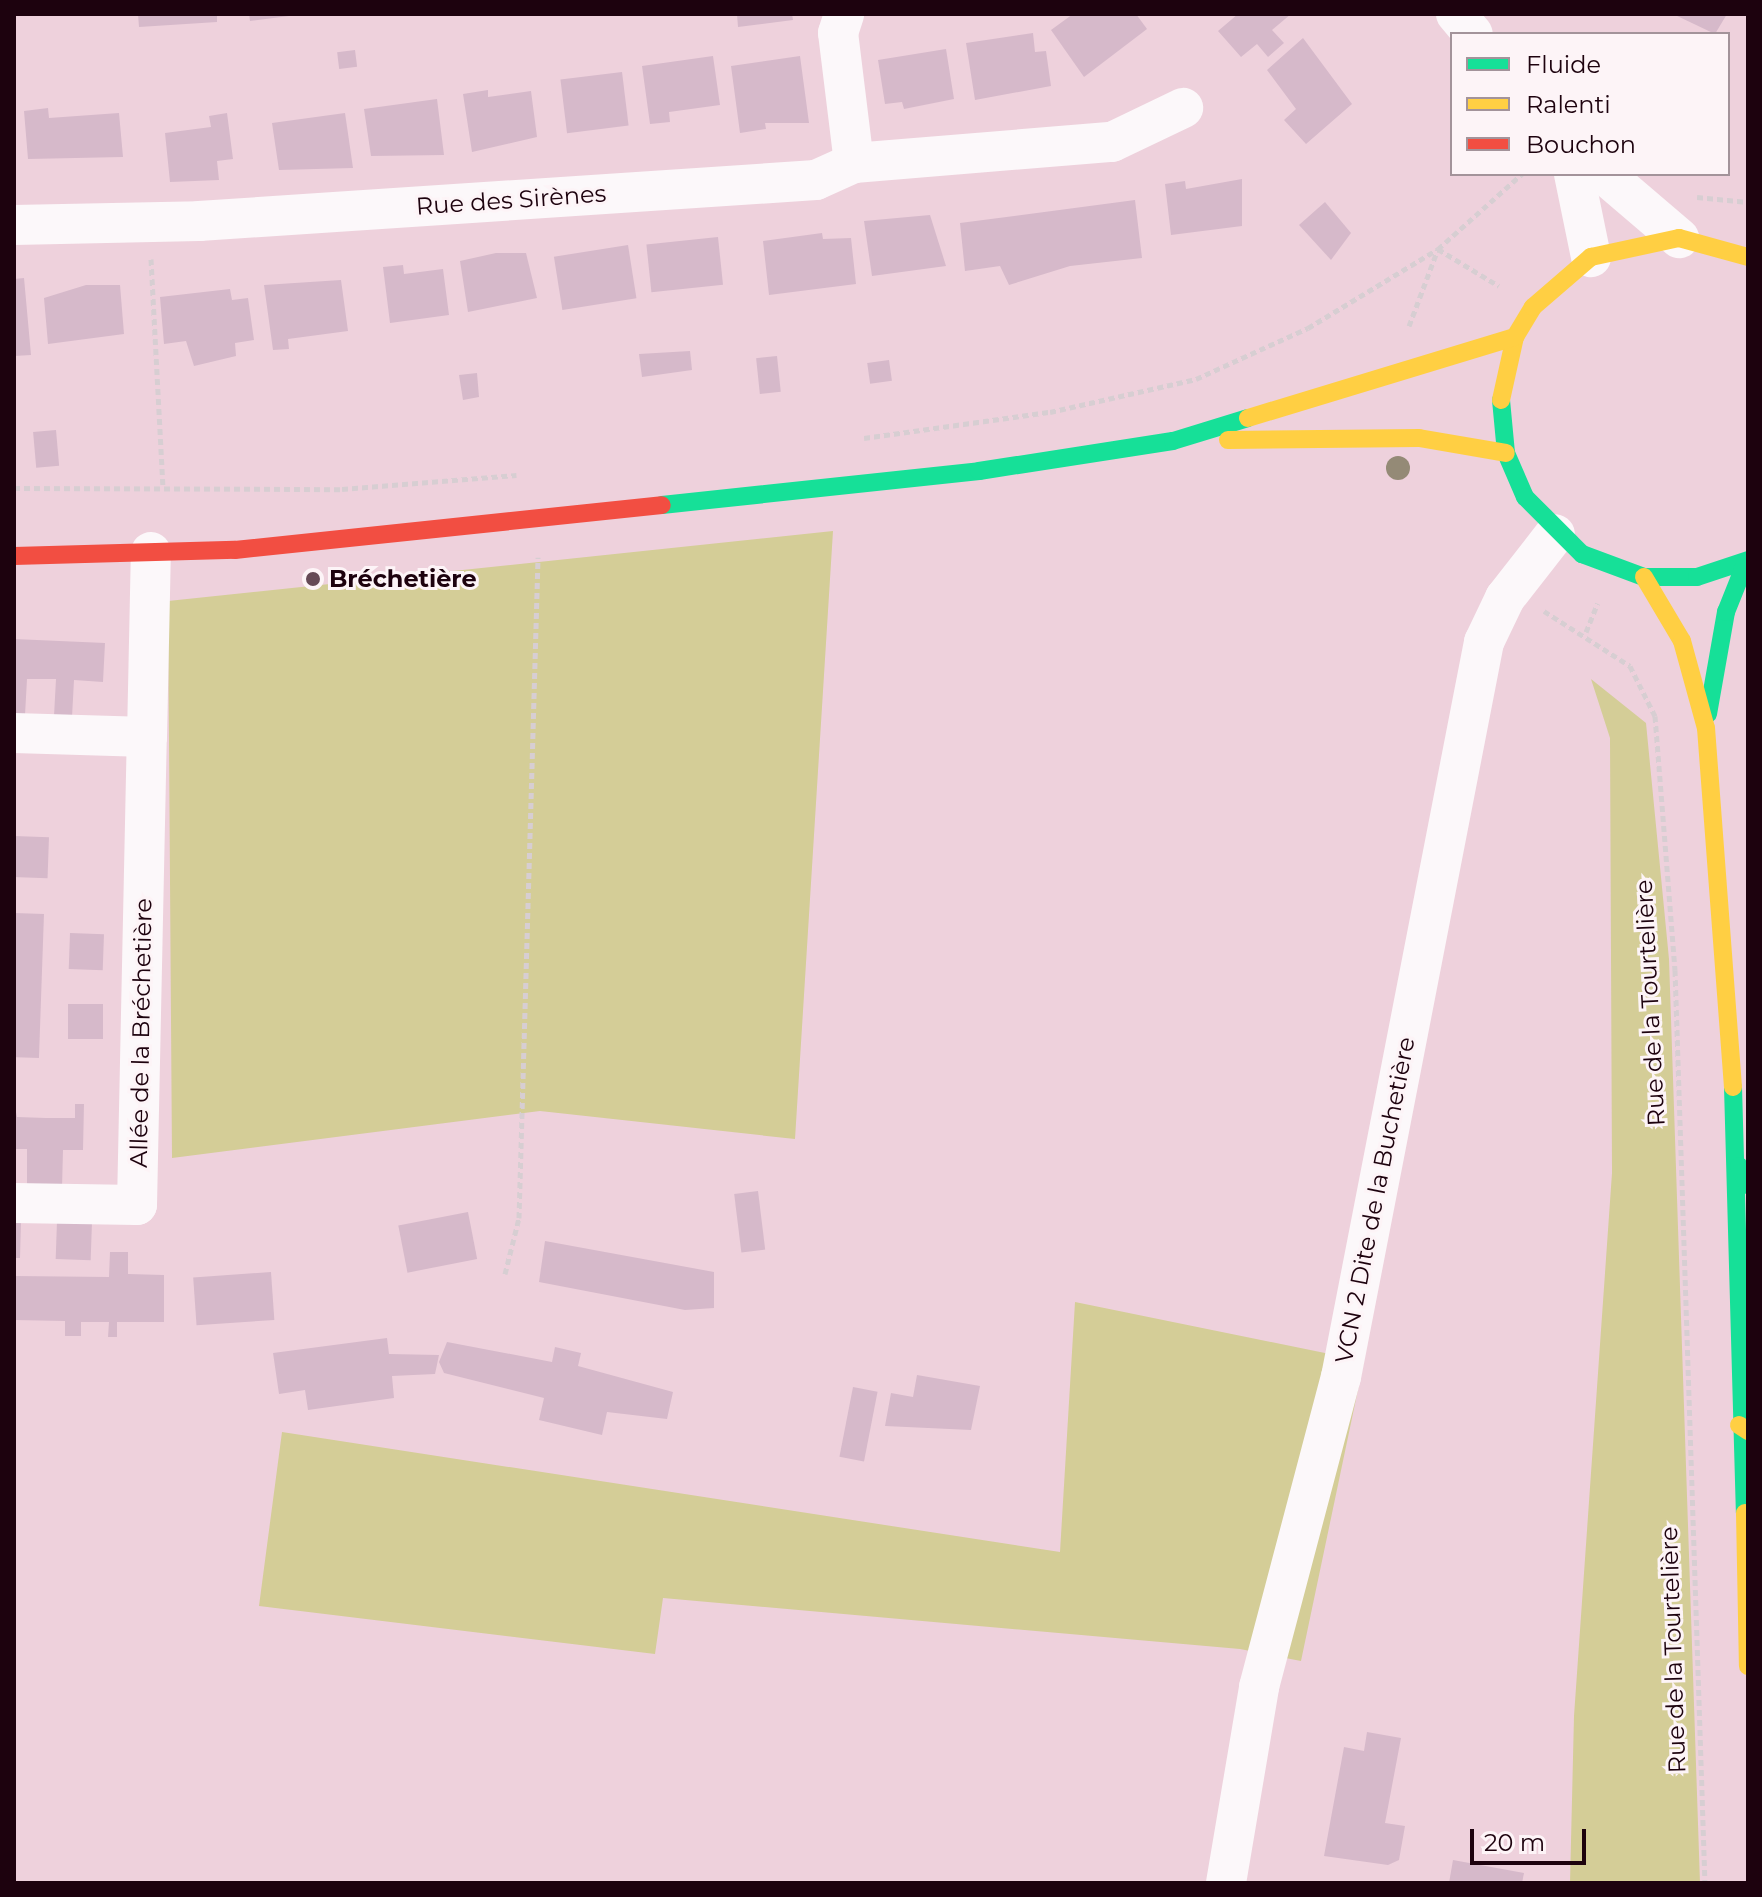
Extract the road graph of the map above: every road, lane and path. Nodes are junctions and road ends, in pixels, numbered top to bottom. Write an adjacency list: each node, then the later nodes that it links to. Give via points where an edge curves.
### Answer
1 (844, 14): 5 (street, via 838,33)
2 (1456, 14): 3 (street)
3 (1471, 32)
4 (1183, 108): 5 (street, Rue des Sirènes, via 1112,142)
5 (854, 163): 11 (street, Rue des Sirènes, via 816,180)
6 (1520, 176): 14 (path)
7 (1574, 176): 16 (street)
8 (1606, 176): 13 (street)
9 (1689, 190): 10 (path, via 1698,197)
10 (1748, 202)
11 (149, 222): 12 (street, Rue des Sirènes); 25 (path)
12 (14, 225)
13 (1679, 238): 15 (main road); 16 (main road, via 1634,242)
14 (1438, 249): 17 (path); 19 (path, via 1409,326); 20 (path, via 1308,328 1196,379 1050,412)
15 (1745, 252)
16 (1591, 257): 17 (main road)
17 (1533, 307): 18 (main road)
18 (1515, 337): 19 (main road); 22 (main road, via 1500,394)
19 (1415, 369): 21 (main road)
20 (851, 440)
21 (1173, 441): 22 (main road, via 1419,438); 26 (main road, via 979,471)
22 (1506, 453): 27 (main road, via 1525,497)
23 (528, 474): 25 (path, via 342,489)
24 (14, 488): 25 (path)
25 (163, 488)
26 (539, 520): 28 (main road); 39 (path, via 519,1218)
27 (1555, 534): 31 (main road, via 1613,569); 32 (street, VCN 2 Dite de la Buchetière)
28 (151, 552): 29 (main road); 35 (street, Allée de la Bréchetière)
29 (14, 556)
30 (1747, 561): 31 (main road, via 1697,577); 33 (main road, via 1726,612)
31 (1644, 577): 33 (main road, via 1682,641)
32 (1513, 585): 43 (street, VCN 2 Dite de la Buchetière, via 1484,642 1341,1377 1259,1687); 44 (path, Rue de la Tourtelière, via 1527,603 1589,634 1630,666 1655,716 1675,970)
33 (1706, 728): 36 (main road)
34 (14, 733): 35 (street)
35 (147, 737): 38 (street, Allée de la Bréchetière, via 137,1205)
36 (1739, 1166): 37 (main road); 40 (main road)
37 (1748, 1185)
38 (14, 1203)
39 (505, 1274)
40 (1744, 1404): 41 (main road)
41 (1744, 1428): 42 (main road)
42 (1748, 1663)
43 (1226, 1883)
44 (1705, 1883)

